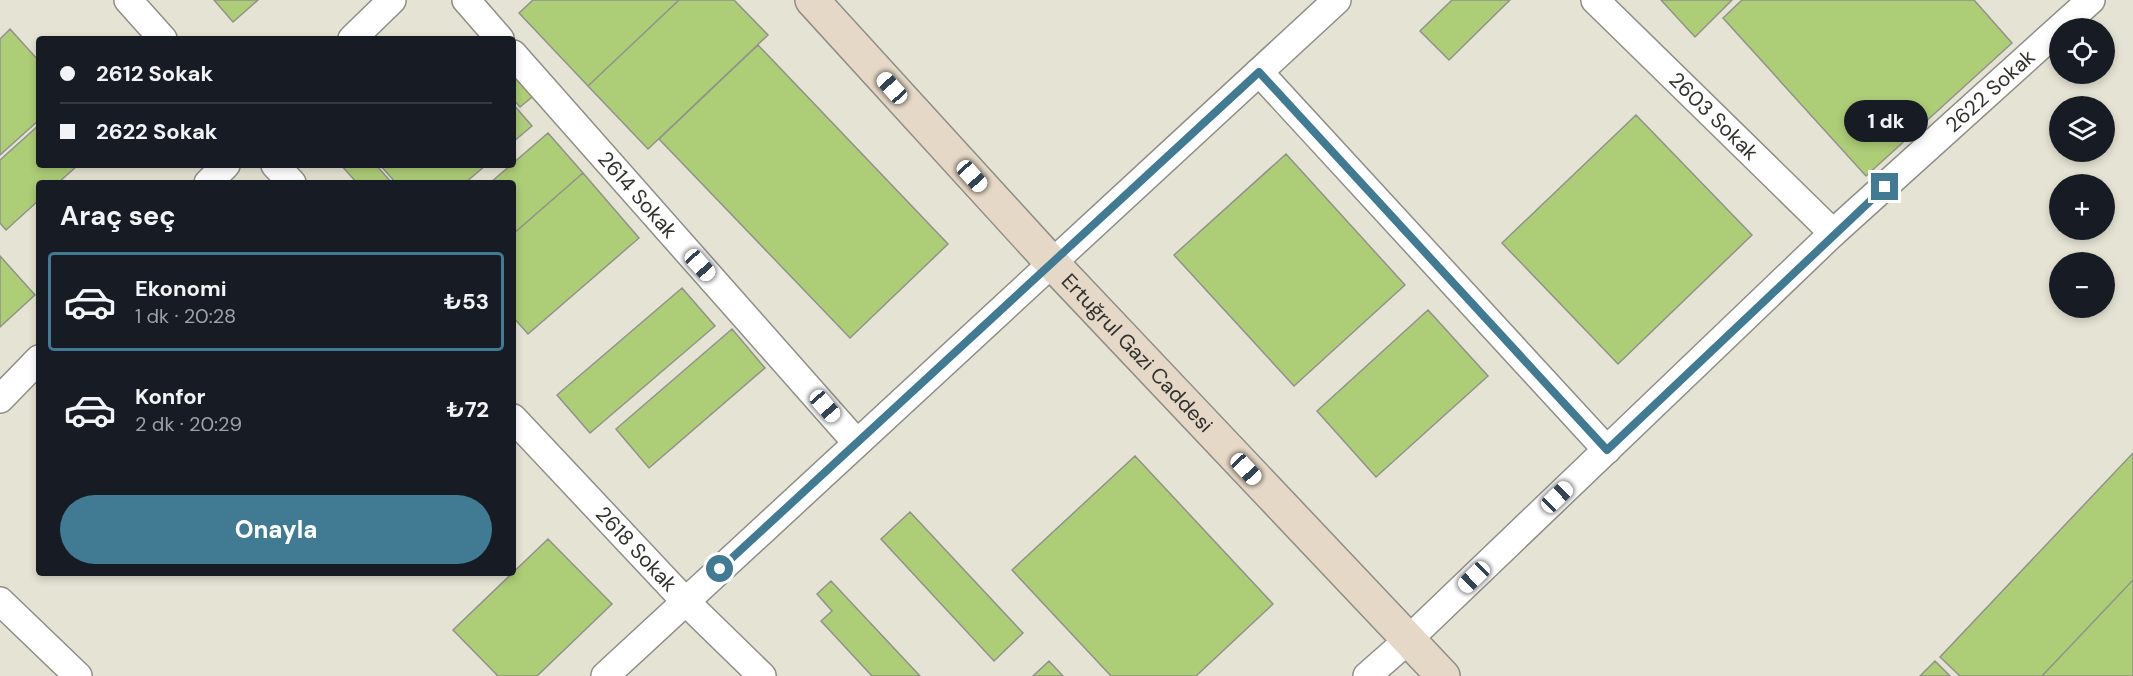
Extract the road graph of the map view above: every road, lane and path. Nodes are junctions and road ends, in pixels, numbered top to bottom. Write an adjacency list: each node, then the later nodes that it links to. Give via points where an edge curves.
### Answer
1 (128, 0): 8 (street)
2 (392, 0): 9 (street)
3 (466, 0): 10 (street)
4 (812, 0): 18 (main road, Ertuğrul Gazi Caddesi)
5 (1337, 0): 12 (street)
6 (1595, 0): 17 (street, 2603 Sokak)
7 (2091, 0): 17 (street, 2622 Sokak)
8 (160, 36)
9 (355, 36)
10 (497, 36)
11 (516, 57): 22 (street, 2614 Sokak)
12 (1259, 72): 18 (street); 23 (street)
13 (223, 168): 15 (street)
14 (278, 168): 16 (street)
15 (211, 180)
16 (289, 180)
17 (1833, 233): 23 (street, 2622 Sokak)
18 (1053, 264): 22 (street); 26 (main road, Ertuğrul Gazi Caddesi)
19 (36, 362): 20 (street)
20 (0, 399)
21 (516, 421): 25 (street, 2618 Sokak)
22 (856, 442): 25 (street)
23 (1607, 450): 26 (street, 2622 Sokak)
24 (0, 601): 27 (street)
25 (685, 601): 28 (street); 29 (street, 2618 Sokak)
26 (1408, 640): 30 (street, 2622 Sokak); 31 (main road, Ertuğrul Gazi Caddesi)
27 (78, 676)
28 (605, 676)
29 (762, 676)
30 (1366, 676)
31 (1443, 676)

